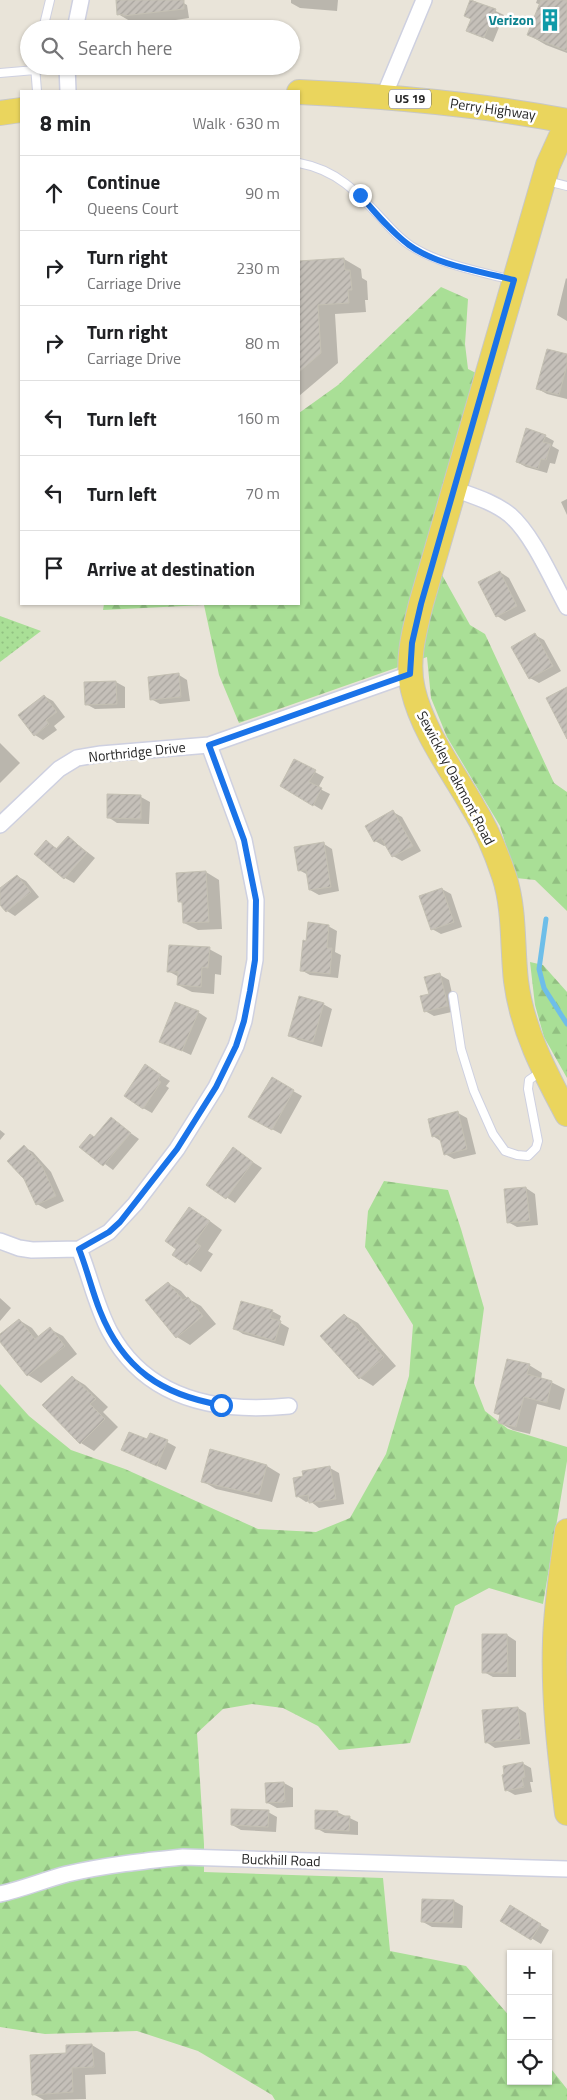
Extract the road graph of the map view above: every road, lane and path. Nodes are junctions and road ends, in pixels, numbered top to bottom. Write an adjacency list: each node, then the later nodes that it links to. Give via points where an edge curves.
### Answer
1 (50, 0): 4 (lane)
2 (81, 0): 5 (street)
3 (424, 0): 13 (street)
4 (45, 20)
5 (77, 20)
6 (20, 70): 7 (lane)
7 (0, 73)
8 (36, 75): 10 (lane)
9 (67, 75): 11 (street)
10 (37, 90)
11 (68, 90)
12 (300, 92): 13 (main road, Perry Highway / US 19)
13 (384, 96): 16 (main road, Perry Highway / US 19, via 476,105)
14 (20, 110): 15 (main road)
15 (0, 113)
16 (567, 122): 18 (main road, Sewickley Oakmont Road)
17 (300, 163): 20 (lane, via 335,175 360,195 394,232 432,257)
18 (544, 180): 19 (lane); 20 (main road, Sewickley Oakmont Road)
19 (567, 186)
20 (514, 280): 21 (main road, Sewickley Oakmont Road)
21 (454, 489): 22 (street, via 498,507 521,526); 23 (main road, Sewickley Oakmont Road, via 416,625)
22 (567, 607)
23 (410, 674): 24 (street, Northridge Drive); 27 (main road, Sewickley Oakmont Road, via 423,719 485,828 504,876 512,916 519,999 529,1037)
24 (209, 745): 25 (street, Northridge Drive, via 76,758 52,775); 30 (street, via 244,840 256,900 255,960 244,1021 227,1067 177,1149 120,1222)
25 (0, 825)
26 (453, 996): 27 (lane, via 461,1049 474,1091 493,1134 505,1151 528,1156 536,1148 538,1141 528,1089 529,1080)
27 (544, 1070): 28 (main road, Sewickley Oakmont Road)
28 (567, 1114)
29 (0, 1240): 30 (street, via 32,1250)
30 (79, 1249): 31 (street, via 110,1332 136,1368 158,1385 198,1401 221,1405 246,1409)
31 (289, 1406)
32 (567, 1531): 33 (main road, via 555,1649 556,1710)
33 (567, 1813)
34 (567, 1869): 35 (street, Buckhill Road, via 183,1857 96,1868)
35 (0, 1894)

